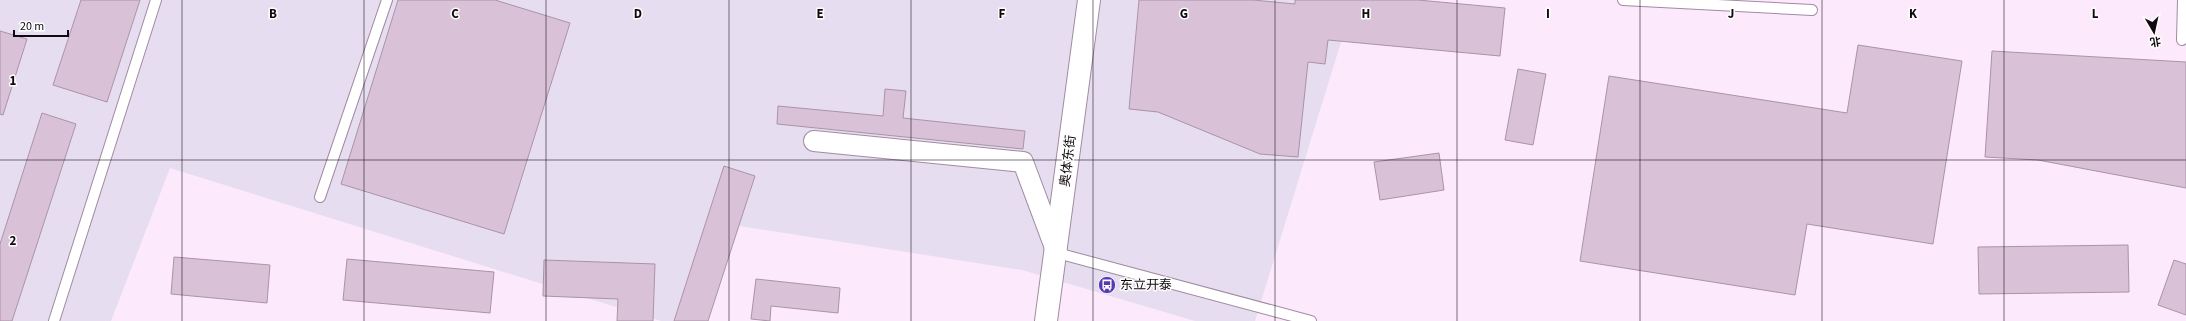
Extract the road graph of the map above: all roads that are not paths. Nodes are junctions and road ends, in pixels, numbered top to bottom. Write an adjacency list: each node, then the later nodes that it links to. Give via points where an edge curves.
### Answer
1 (156, 0): 11 (lane)
2 (387, 0): 9 (lane)
3 (1089, 0): 10 (main road, 奥体东街)
4 (1623, 0): 6 (lane)
5 (2183, 0): 7 (lane)
6 (1812, 10)
7 (2182, 40)
8 (814, 141): 10 (street, via 1023,162)
9 (320, 197)
10 (1057, 253): 12 (main road, 奥体东街); 13 (lane)
11 (54, 321)
12 (1046, 321)
13 (1311, 321)

